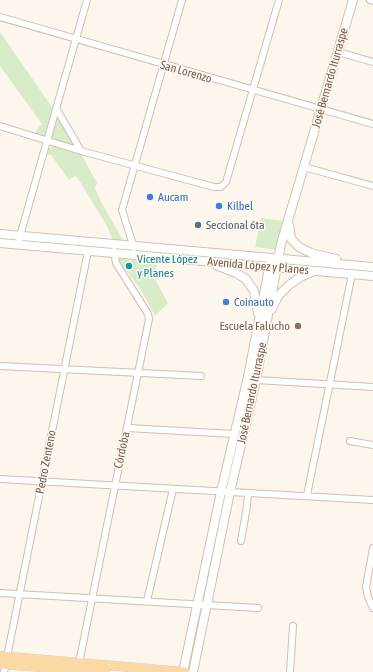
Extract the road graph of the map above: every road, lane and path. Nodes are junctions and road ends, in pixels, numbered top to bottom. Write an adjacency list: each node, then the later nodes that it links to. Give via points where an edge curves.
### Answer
1 (87, 0): 6 (street)
2 (182, 0): 9 (street)
3 (279, 0): 10 (street)
4 (353, 0): 7 (main road, José Bernardo Iturraspe)
5 (0, 17): 6 (street, San Lorenzo)
6 (76, 40): 9 (street, San Lorenzo); 11 (street)
7 (338, 52): 8 (street); 12 (main road, José Bernardo Iturraspe)
8 (373, 62)
9 (163, 65): 10 (street, San Lorenzo); 17 (street)
10 (253, 90): 12 (street, San Lorenzo); 17 (street, via 226,182 221,187)
11 (56, 108): 15 (street); 16 (street)
12 (320, 109): 13 (street, San Lorenzo); 18 (main road, José Bernardo Iturraspe)
13 (373, 124)
14 (0, 126): 15 (street)
15 (47, 141): 16 (street); 22 (street)
16 (81, 151): 17 (street)
17 (135, 166): 26 (street, via 122,210)
18 (304, 167): 19 (street); 20 (main road, José Bernardo Iturraspe)
19 (373, 186)
20 (289, 216): 30 (main road, José Bernardo Iturraspe); 33 (main road, via 290,235 302,250)
21 (0, 235): 22 (main road, Avenida López y Planes)
22 (20, 236): 24 (street); 25 (main road, Avenida López y Planes)
23 (0, 243): 24 (main road, Avenida López y Planes)
24 (19, 245): 27 (main road, Avenida López y Planes)
25 (113, 245): 26 (main road, Avenida López y Planes); 28 (street, Córdoba)
26 (133, 246): 29 (street); 30 (main road, Avenida López y Planes)
27 (88, 251): 28 (main road, Avenida López y Planes); 39 (street, Pedro Zenteno)
28 (114, 254): 29 (main road, Avenida López y Planes); 40 (street, Córdoba, via 116,263 148,314)
29 (137, 255): 31 (main road, Avenida López y Planes)
30 (274, 258): 32 (main road, José Bernardo Iturraspe); 33 (main road, Avenida López y Planes)
31 (194, 260): 32 (main road, Avenida López y Planes); 37 (main road, via 224,268 246,279 256,296)
32 (273, 267): 34 (main road, Avenida López y Planes); 37 (main road, José Bernardo Iturraspe)
33 (371, 267)
34 (320, 271): 35 (main road, Avenida López y Planes); 37 (main road, via 302,276 284,289)
35 (352, 274): 36 (main road, Avenida López y Planes); 43 (street)
36 (373, 276)
37 (262, 329): 42 (main road, José Bernardo Iturraspe); 46 (main road, José Bernardo Iturraspe)
38 (0, 366): 39 (street)
39 (65, 370): 40 (street); 50 (street, Pedro Zenteno)
40 (138, 373): 41 (street); 45 (street, Córdoba)
41 (201, 376)
42 (256, 380): 43 (street); 53 (main road, José Bernardo Iturraspe)
43 (330, 384): 44 (street); 55 (street)
44 (373, 387)
45 (127, 428): 46 (street); 51 (street, Córdoba)
46 (234, 434): 53 (main road, José Bernardo Iturraspe)
47 (350, 441): 48 (street)
48 (373, 445)
49 (0, 480): 50 (street)
50 (43, 482): 51 (street); 60 (street, Pedro Zenteno)
51 (115, 486): 52 (street); 62 (street, Córdoba)
52 (173, 489): 53 (street); 63 (street)
53 (225, 492): 54 (street); 64 (main road, José Bernardo Iturraspe)
54 (248, 493): 55 (street); 57 (street)
55 (307, 495): 56 (street)
56 (373, 500)
57 (241, 541)
58 (373, 548): 61 (street, via 366,587)
59 (0, 593): 60 (street)
60 (18, 594): 62 (street); 68 (street, Pedro Zenteno)
61 (370, 597): 66 (street)
62 (92, 598): 63 (street); 69 (street, Córdoba)
63 (147, 601): 64 (street)
64 (202, 604): 65 (street); 71 (main road, José Bernardo Iturraspe); 72 (main road, José Bernardo Iturraspe)
65 (258, 608)
66 (373, 608)
67 (293, 626): 73 (street)
68 (3, 663): 69 (main road)
69 (78, 668): 70 (main road); 71 (main road)
70 (105, 672)
71 (183, 672)
72 (193, 672)
73 (290, 672)

